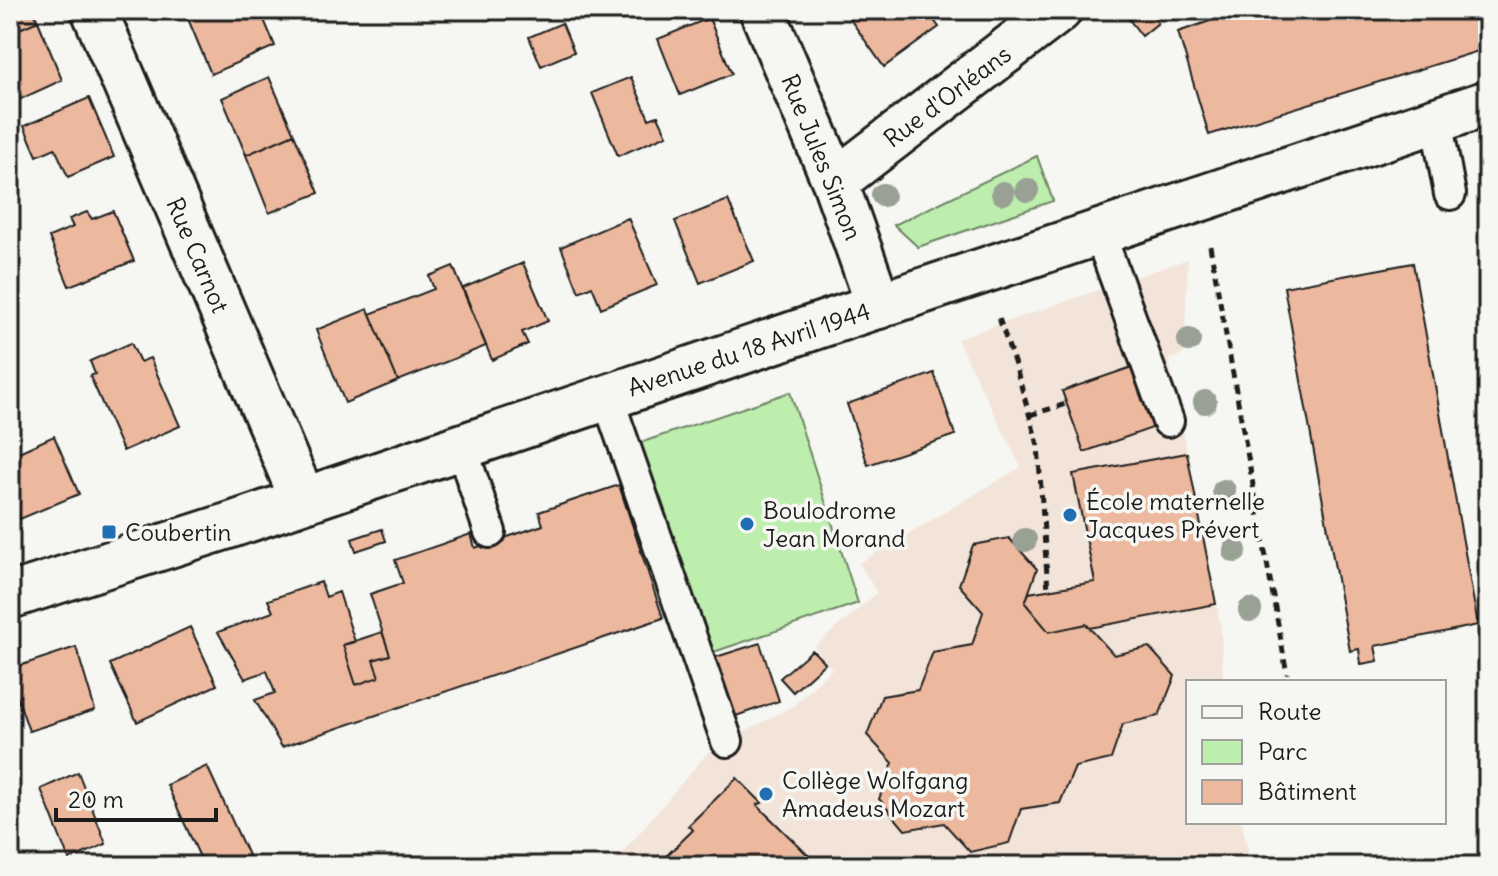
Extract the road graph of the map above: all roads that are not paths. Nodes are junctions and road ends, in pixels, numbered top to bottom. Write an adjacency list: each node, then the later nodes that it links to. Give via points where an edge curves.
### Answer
1 (94, 10): 13 (street, Rue Carnot)
2 (762, 10): 6 (street, Rue Jules Simon)
3 (1059, 10): 6 (street, Rue d'Orléans)
4 (1488, 103): 5 (street, Avenue du 18 Avril 1944)
5 (1436, 119): 7 (lane); 8 (street, Avenue du 18 Avril 1944)
6 (835, 182): 9 (street, Rue Jules Simon)
7 (1450, 194)
8 (1099, 232): 9 (street, Avenue du 18 Avril 1944); 11 (lane)
9 (879, 306): 10 (street, Avenue du 18 Avril 1944)
10 (607, 396): 12 (street, Avenue du 18 Avril 1944); 16 (lane)
11 (1168, 421)
12 (461, 446): 13 (street, Avenue du 18 Avril 1944); 14 (lane)
13 (303, 500): 15 (street, Avenue du 18 Avril 1944)
14 (490, 532)
15 (10, 596)
16 (727, 741)

